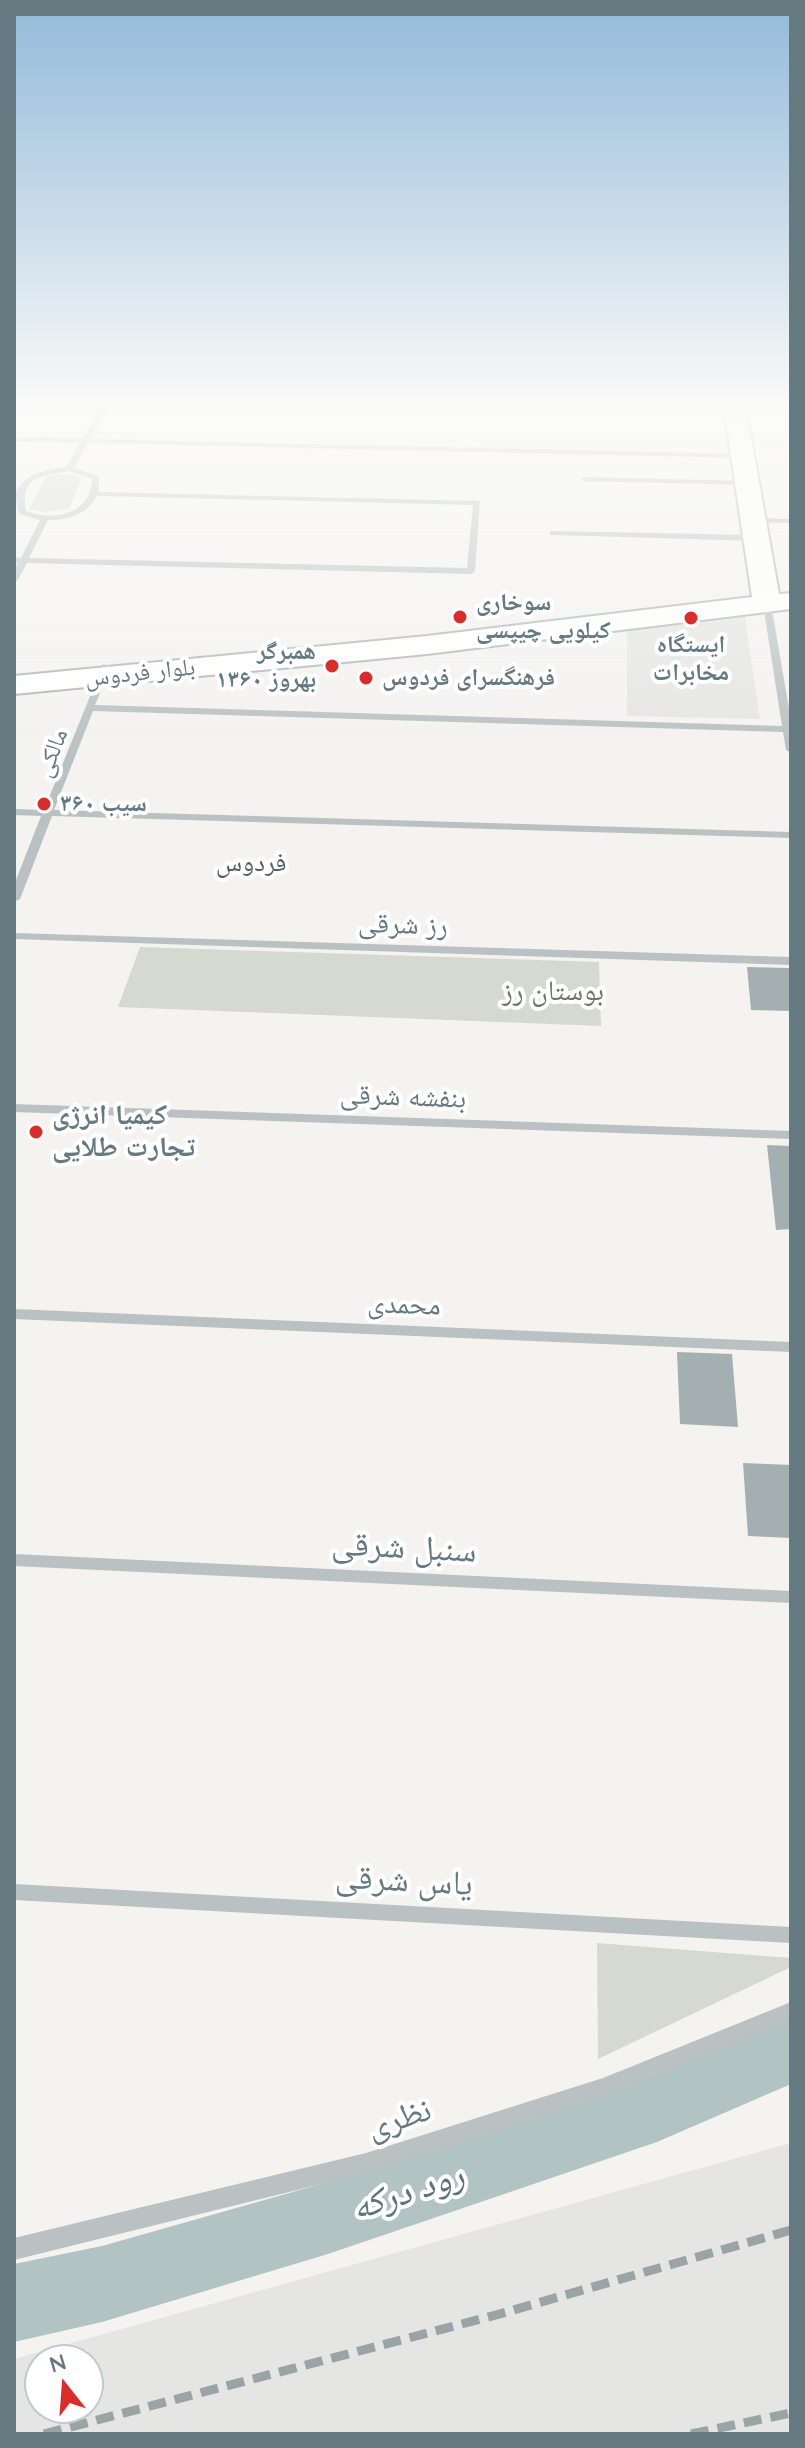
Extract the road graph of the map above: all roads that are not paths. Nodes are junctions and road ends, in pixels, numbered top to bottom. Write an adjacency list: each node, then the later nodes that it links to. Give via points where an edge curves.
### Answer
1 (42, 523): 7 (street)
2 (475, 523): 7 (street, via 471,571)
3 (754, 523): 5 (main road)
4 (781, 523): 5 (street)
5 (755, 529): 6 (street); 9 (main road)
6 (553, 533)
7 (19, 560): 8 (street)
8 (14, 580)
9 (779, 597): 10 (main road, بلوار فردوس, via 427,645); 13 (street)
10 (105, 672): 11 (main road, بلوار فردوس); 12 (main road, بلوار فردوس); 14 (street, مالکی)
11 (14, 674)
12 (14, 685)
13 (787, 700): 15 (street)
14 (92, 708): 15 (street); 18 (street, مالکی)
15 (787, 729): 16 (street)
16 (791, 750)
17 (14, 812): 18 (street)
18 (49, 813): 19 (street); 20 (street, مالکی)
19 (791, 835)
20 (14, 899)
21 (14, 936): 22 (street, رز شرقی)
22 (791, 961)
23 (14, 1108): 24 (street, بنفشه شرقی)
24 (791, 1135)
25 (14, 1314): 26 (street, محمدی)
26 (791, 1347)
27 (14, 1560): 28 (street, سنبل شرقی)
28 (791, 1597)
29 (14, 1892): 30 (street, یاس شرقی)
30 (791, 1935)
31 (791, 2011): 32 (street, نظری, via 605,2087 366,2163)
32 (14, 2249)

